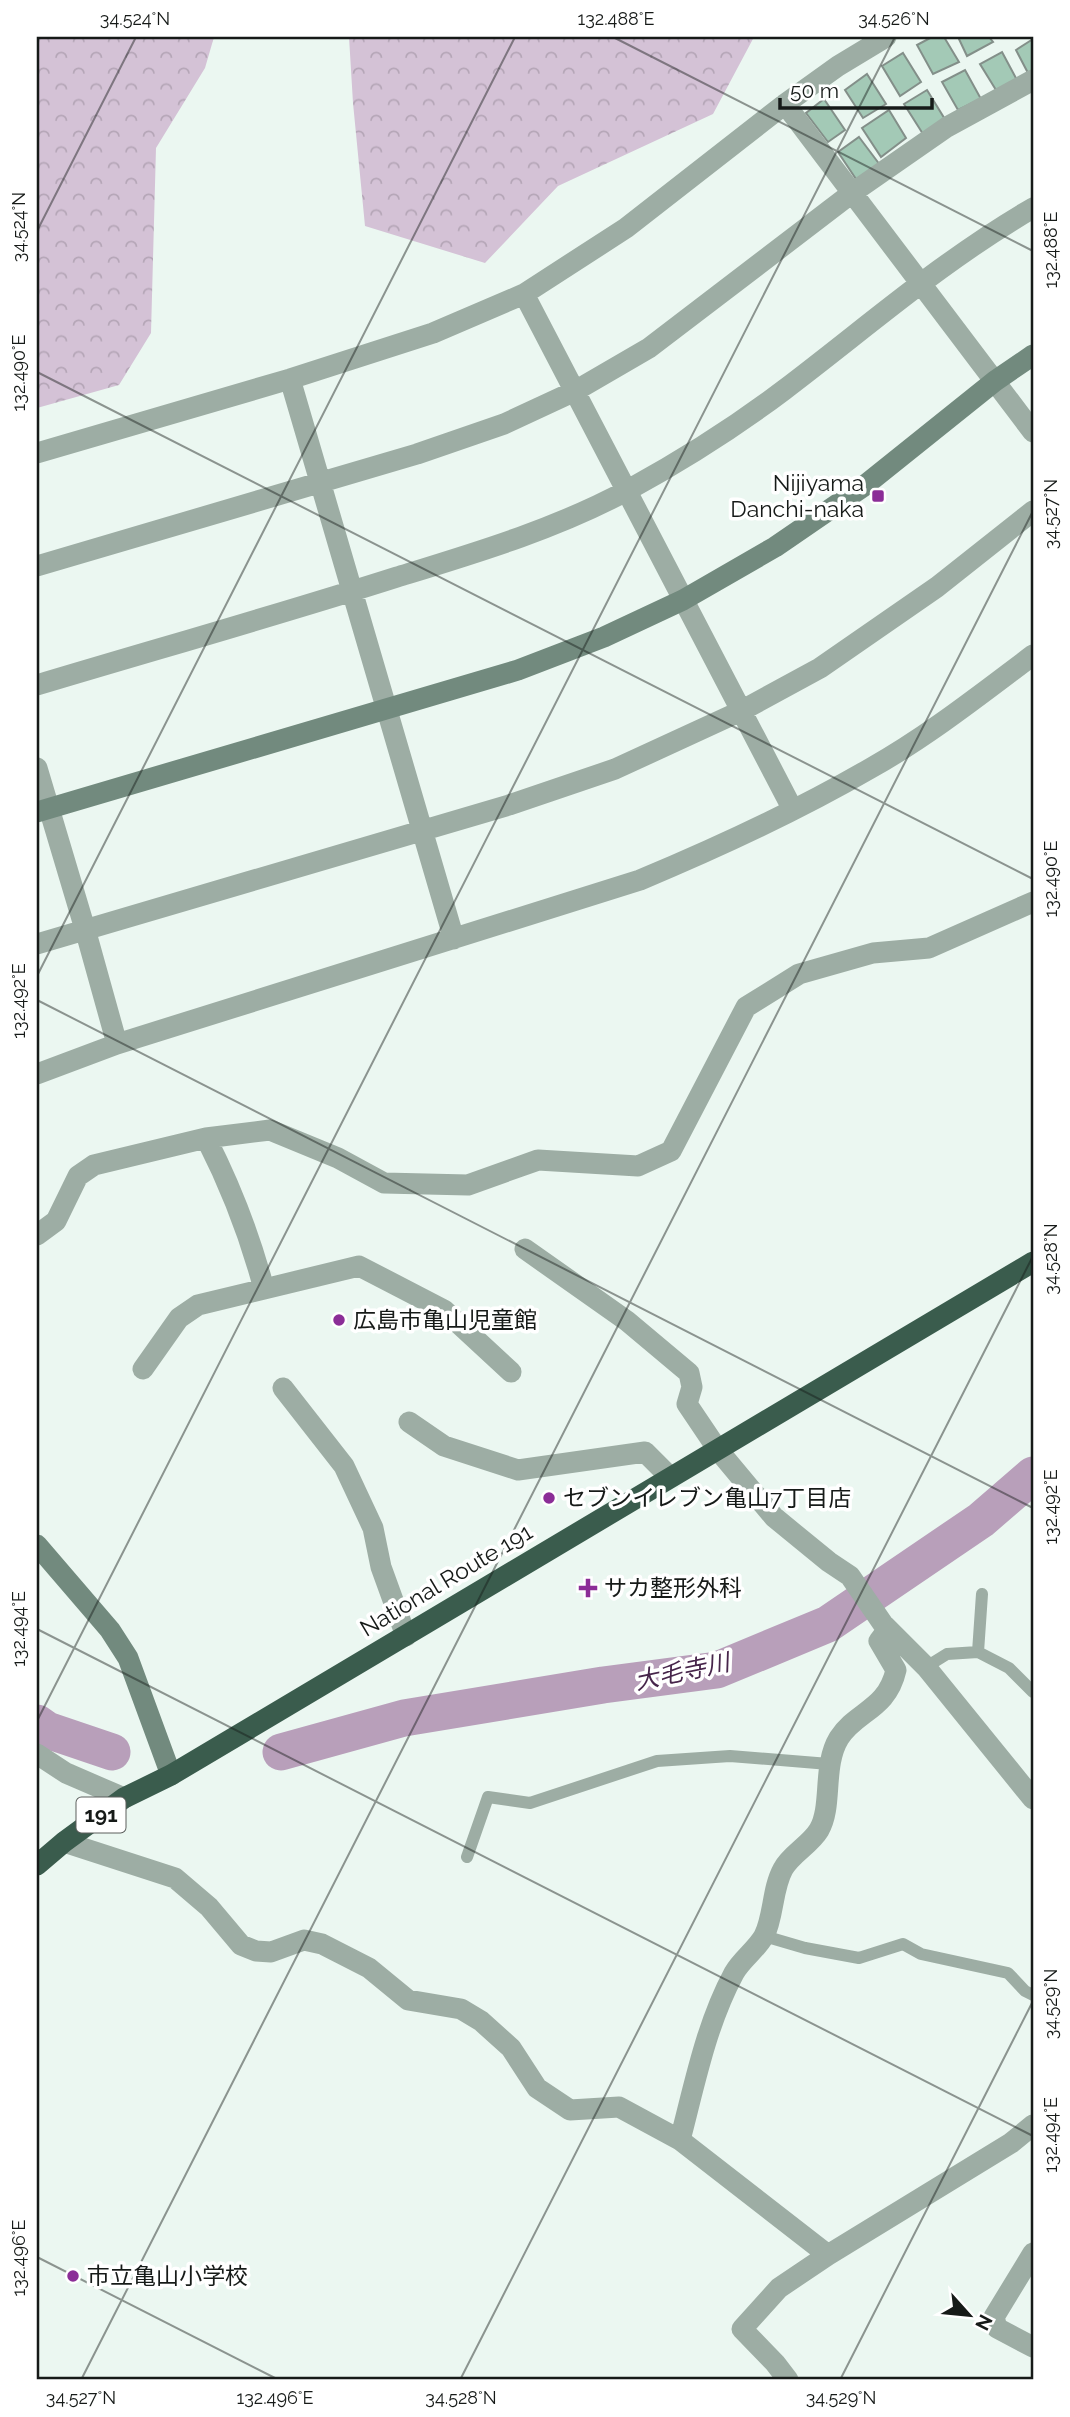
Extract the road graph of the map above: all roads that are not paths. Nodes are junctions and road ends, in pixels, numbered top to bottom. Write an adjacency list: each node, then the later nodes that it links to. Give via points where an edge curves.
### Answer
1 (886, 37): 3 (street)
2 (1033, 80): 4 (street, via 947,127)
3 (785, 104): 4 (street); 7 (street, via 626,229)
4 (852, 193): 6 (street); 11 (street, via 649,348)
5 (1033, 208): 6 (street)
6 (920, 283): 10 (street); 15 (street, via 782,391)
7 (524, 294): 9 (street, via 433,333); 11 (street)
8 (1033, 355): 10 (street)
9 (290, 379): 13 (street); 14 (street)
10 (995, 381): 12 (street); 19 (street, via 864,486 775,547)
11 (575, 391): 14 (street, via 504,424); 15 (street)
12 (1033, 432)
13 (37, 453)
14 (320, 483): 17 (street); 18 (street)
15 (626, 491): 18 (street, via 470,555); 19 (street)
16 (1033, 511): 23 (street, via 937,587 820,668)
17 (37, 566)
18 (352, 592): 21 (street); 22 (street)
19 (683, 600): 22 (street, via 518,670); 23 (street)
20 (1033, 655): 25 (street, via 873,767)
21 (37, 685)
22 (387, 710): 26 (street); 27 (street)
23 (741, 711): 25 (street); 27 (street, via 615,769)
24 (37, 768): 26 (street)
25 (793, 810): 30 (street, via 640,880)
26 (43, 811): 29 (street)
27 (422, 829): 29 (street); 30 (street)
28 (1033, 902): 34 (street, via 929,948 873,953 799,974 746,1007 671,1151 638,1166 538,1160 468,1185 384,1183 270,1130)
29 (85, 929): 31 (street); 32 (street)
30 (454, 939): 32 (street)
31 (37, 944)
32 (117, 1044): 33 (street)
33 (37, 1074)
34 (206, 1138): 35 (street, via 94,1165 78,1176 56,1221); 38 (street, via 251,1239)
35 (37, 1235)
36 (525, 1249): 43 (street, via 627,1321 690,1373 687,1404)
37 (1033, 1262): 43 (highway, National Route 191 / 191)
38 (264, 1289): 39 (street, via 188,1311); 40 (street, via 359,1266 444,1310)
39 (144, 1369)
40 (511, 1372)
41 (283, 1388): 48 (street, via 344,1465 373,1528 381,1567)
42 (409, 1422): 44 (street, via 444,1446 518,1470 645,1452)
43 (718, 1450): 44 (highway, National Route 191 / 191); 47 (street, via 774,1517 850,1576)
44 (670, 1476): 48 (highway, National Route 191 / 191)
45 (37, 1545): 54 (street, via 110,1630 128,1658)
46 (982, 1594): 49 (lane)
47 (886, 1627): 50 (street); 53 (street, via 878,1640 896,1670 893,1681 876,1706 839,1738)
48 (406, 1636): 54 (highway, National Route 191 / 191)
49 (978, 1652): 50 (lane, via 947,1654); 51 (lane, via 1009,1668)
50 (926, 1667): 55 (street)
51 (1033, 1692)
52 (37, 1754): 56 (street, via 66,1773)
53 (829, 1764): 58 (lane, via 730,1756 657,1761 530,1803 488,1797); 60 (street, via 823,1821 783,1870)
54 (172, 1775): 56 (highway, National Route 191 / 191)
55 (1030, 1790)
56 (124, 1798): 57 (highway, National Route 191 / 191)
57 (64, 1842): 59 (highway, National Route 191 / 191); 63 (street, via 175,1878 242,1945 256,1951 271,1952 304,1940 322,1944 369,1968 408,2000 461,2009 511,2048 537,2088 570,2110 619,2107)
58 (467, 1857)
59 (37, 1865)
60 (764, 1936): 61 (lane, via 859,1958 903,1944 921,1954 1008,1973); 63 (street, via 735,1971 710,2026)
61 (1033, 1995)
62 (1033, 2125): 65 (street)
63 (680, 2140): 65 (street)
64 (1033, 2253): 66 (street, via 994,2317 998,2328)
65 (828, 2255): 67 (street, via 779,2288 742,2329)
66 (1033, 2347)
67 (788, 2380)

